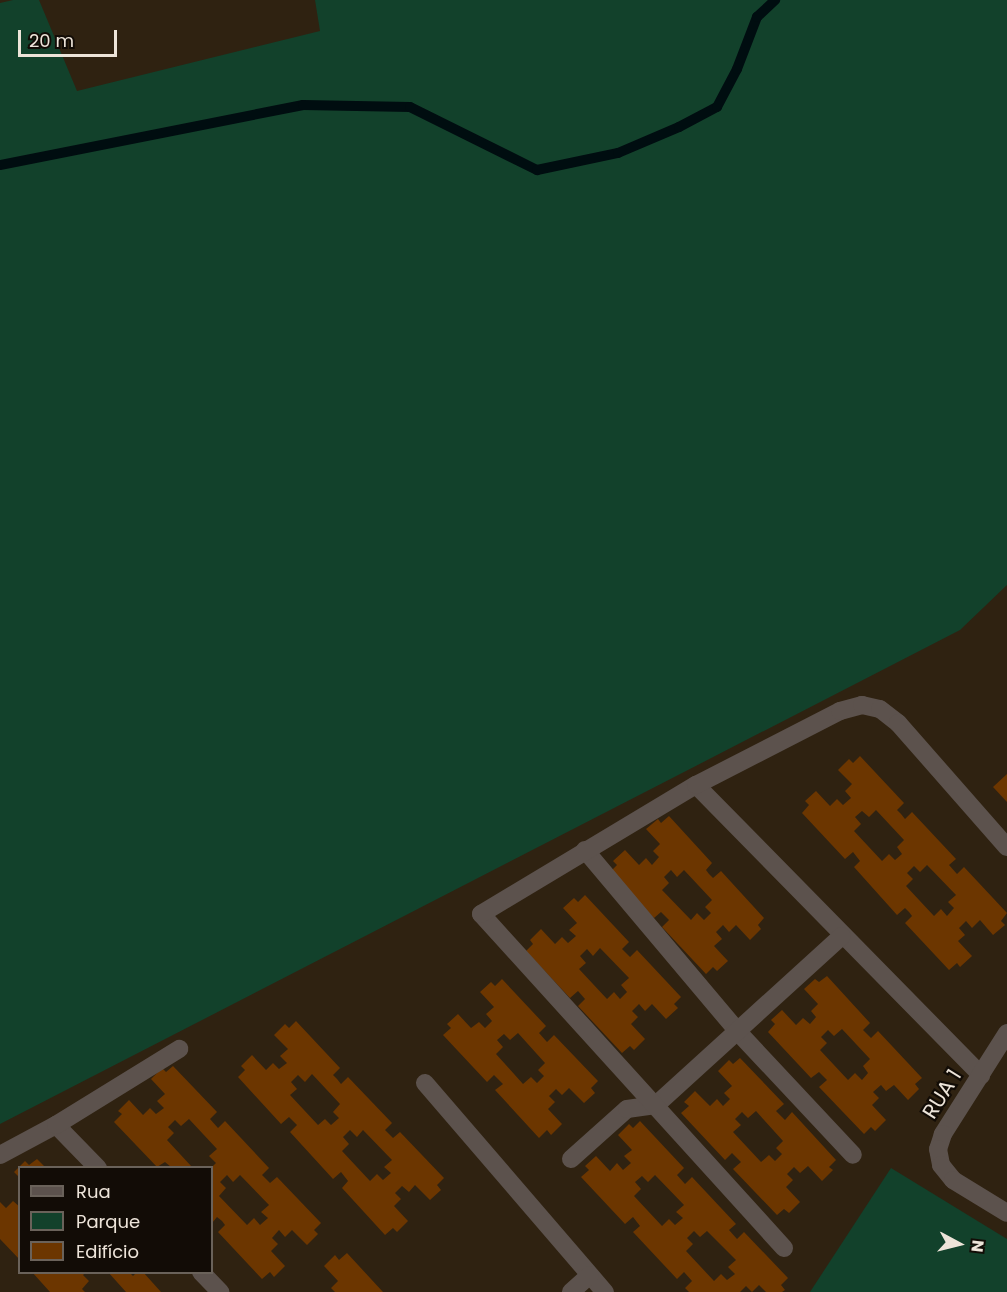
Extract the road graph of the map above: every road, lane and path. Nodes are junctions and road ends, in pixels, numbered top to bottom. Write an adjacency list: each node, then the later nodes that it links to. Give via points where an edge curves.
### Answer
1 (696, 785): 2 (street, via 840,711 862,705 880,709 898,723); 3 (street); 4 (street)
2 (1007, 847)
3 (585, 850): 5 (street); 10 (street, via 481,914)
4 (842, 936): 5 (street); 8 (street)
5 (738, 1032): 10 (street); 13 (street)
6 (1007, 1033): 8 (street, RUA 1)
7 (179, 1049): 11 (street)
8 (981, 1075): 16 (street, RUA 1, via 943,1134 938,1149 940,1165 954,1180)
9 (425, 1083): 19 (street)
10 (656, 1105): 14 (street, via 627,1109); 17 (street)
11 (56, 1125): 12 (street); 15 (street)
12 (0, 1155)
13 (853, 1155)
14 (571, 1159)
15 (97, 1166)
16 (1007, 1212)
17 (784, 1248)
18 (203, 1274): 20 (street)
19 (590, 1275): 21 (street); 22 (street)
20 (220, 1292)
21 (571, 1292)
22 (605, 1292)

